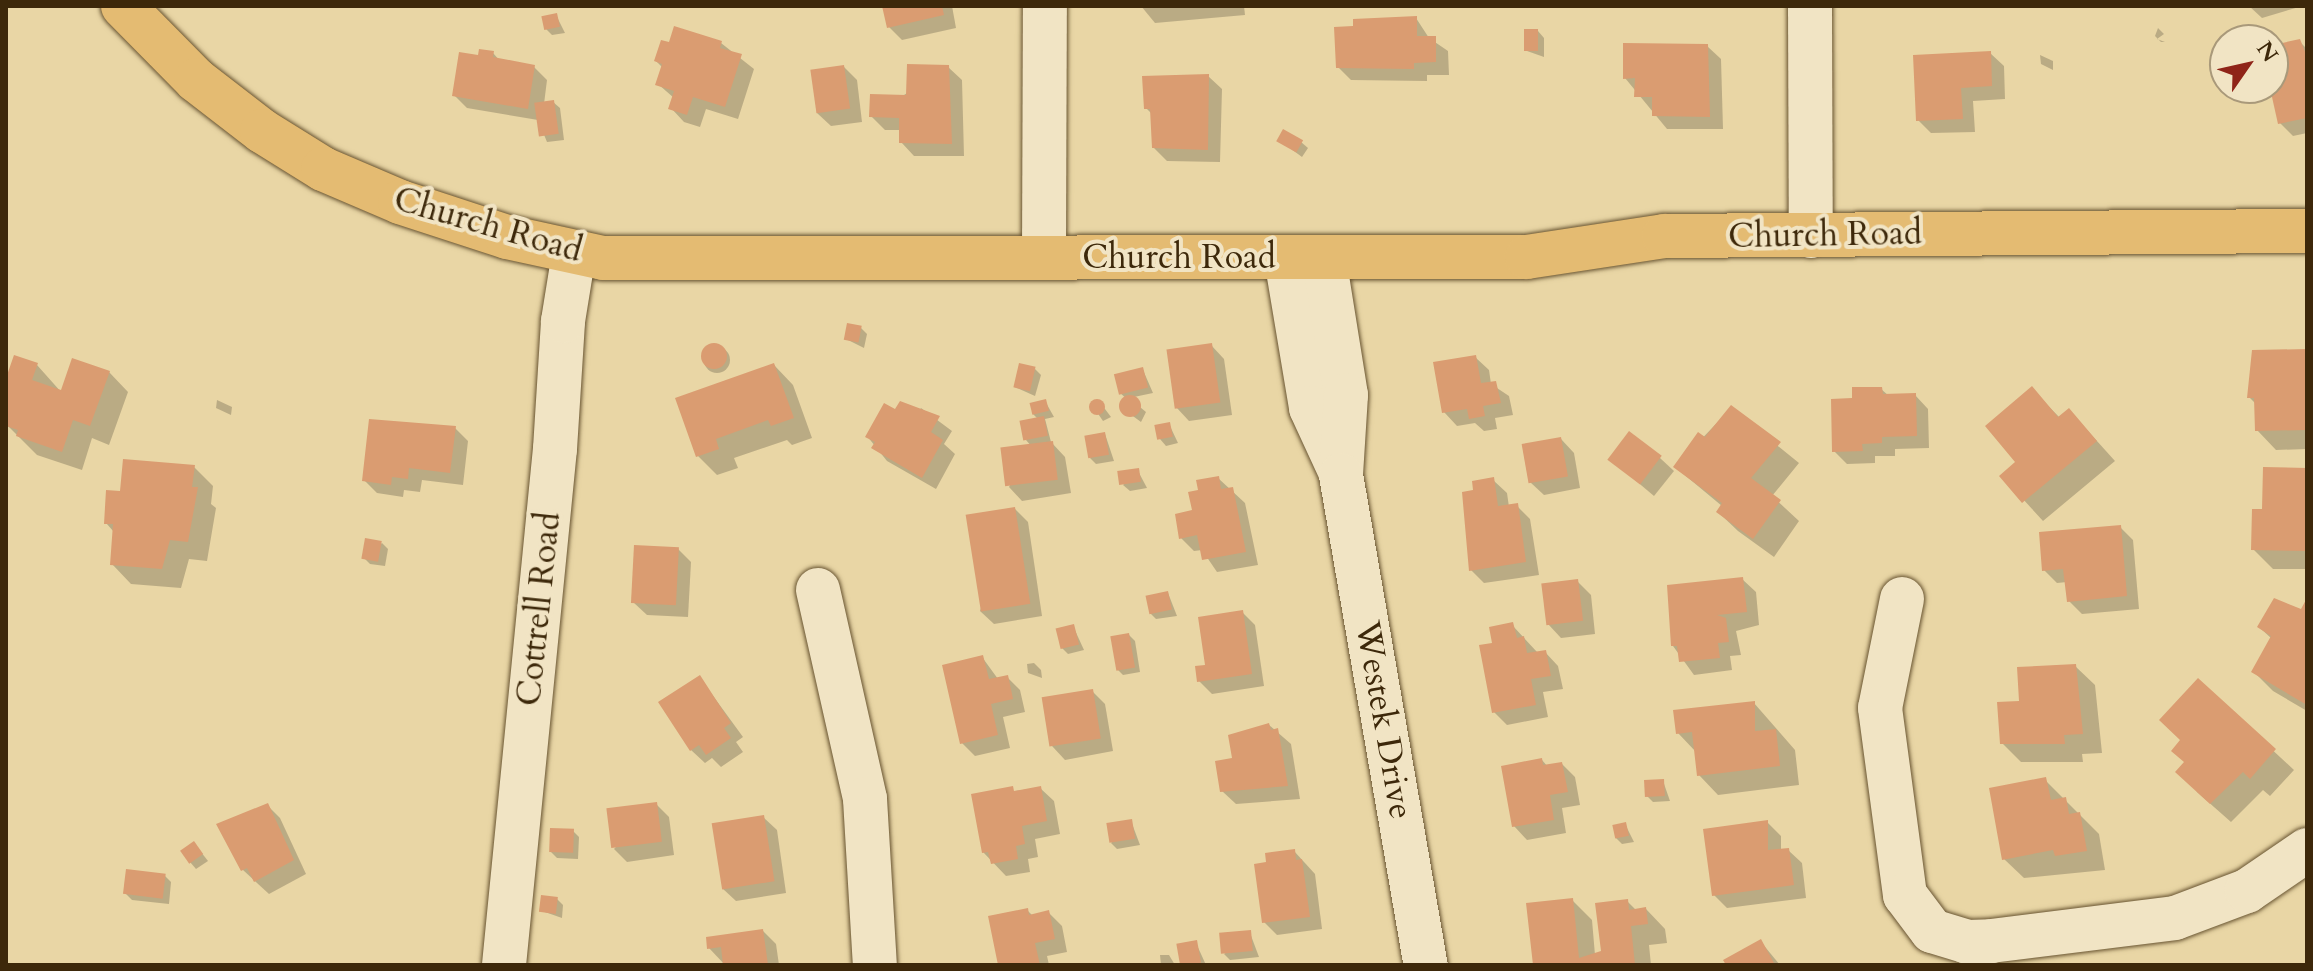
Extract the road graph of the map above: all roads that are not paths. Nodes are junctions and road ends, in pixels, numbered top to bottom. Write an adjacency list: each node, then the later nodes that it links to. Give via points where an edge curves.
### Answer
1 (123, 6): 6 (main road, Church Road, via 196,80 323,169 400,202)
2 (1045, 6): 7 (street)
3 (1810, 6): 5 (street)
4 (2307, 231): 5 (main road, Church Road)
5 (1811, 236): 8 (main road, Church Road, via 1664,236 1527,257)
6 (574, 253): 7 (main road, Church Road, via 603,258); 12 (street, Cottrell Road, via 563,321)
7 (1044, 258): 8 (main road, Church Road)
8 (1305, 258): 14 (street, Westek Drive, via 1311,408 1341,475)
9 (818, 590): 13 (street, via 865,799)
10 (1902, 599): 11 (street, via 1880,708 1905,895 1932,931 1946,939 1991,941 2175,918 2247,891)
11 (2307, 850)
12 (504, 965)
13 (875, 965)
14 (1426, 965)

